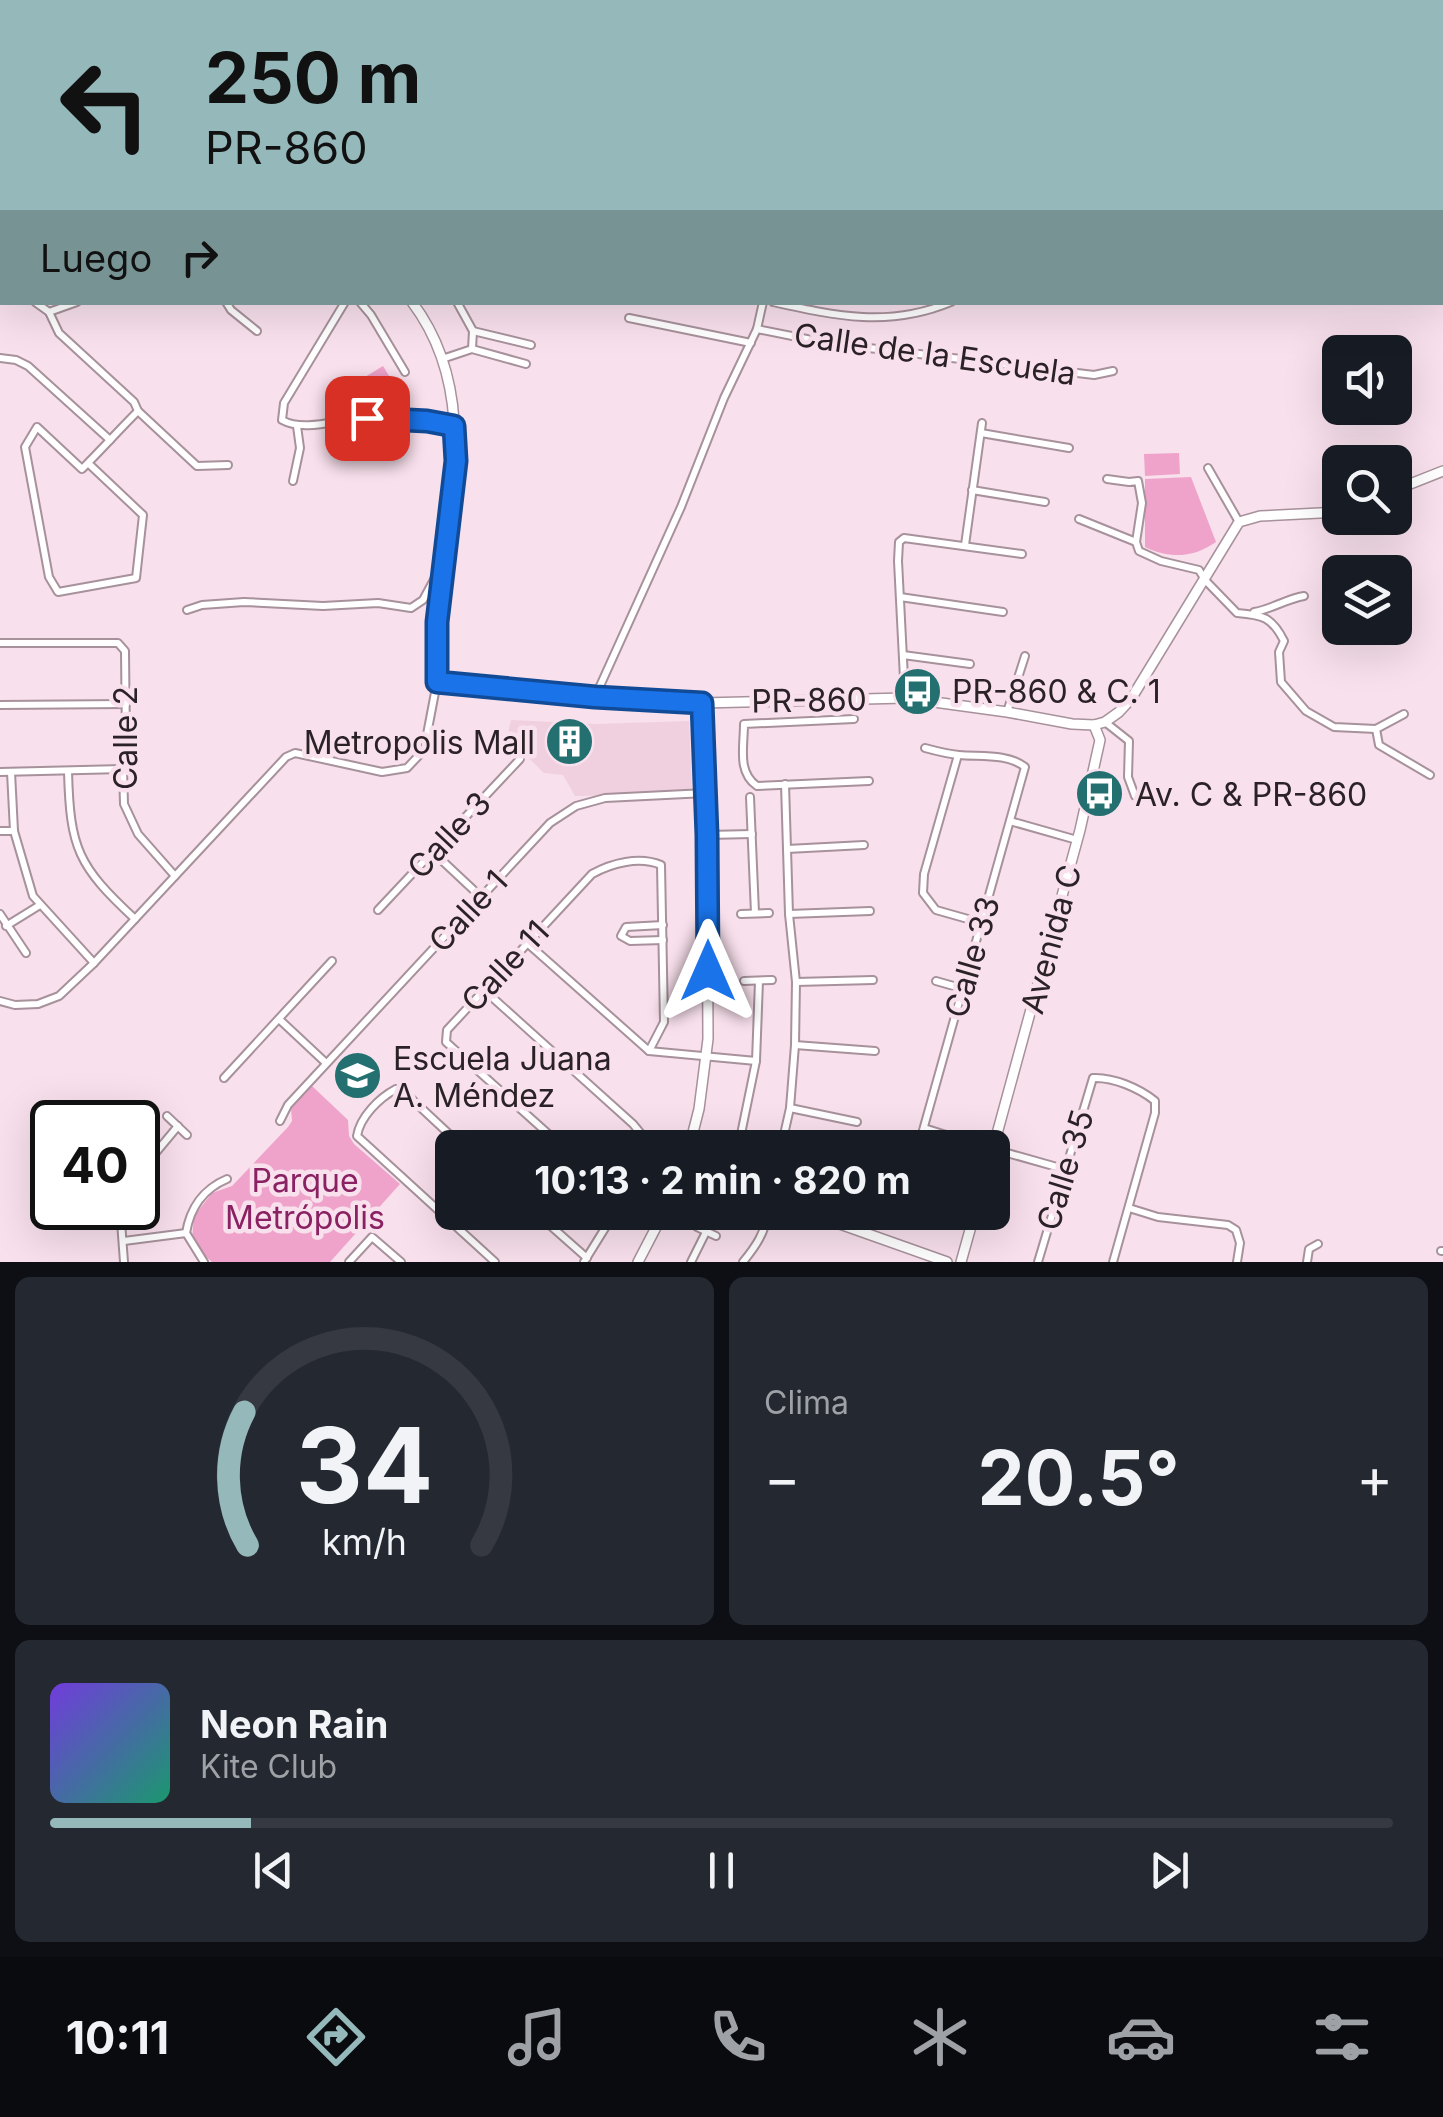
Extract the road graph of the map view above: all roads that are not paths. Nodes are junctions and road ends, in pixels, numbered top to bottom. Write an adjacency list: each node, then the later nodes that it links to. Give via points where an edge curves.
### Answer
1 (39, 305): 11 (street)
2 (69, 305): 11 (street)
3 (228, 305): 14 (street)
4 (343, 305): 26 (street, via 284,403 282,420)
5 (363, 305): 23 (street)
6 (414, 305): 20 (street)
7 (459, 305): 15 (street)
8 (763, 305): 13 (street)
9 (788, 305): 10 (street, via 855,318 896,317)
10 (940, 305)
11 (49, 312): 24 (street, via 59,332)
12 (629, 318): 16 (street)
13 (757, 329): 16 (street); 22 (street, Calle de la Escuela, via 1094,375)
14 (257, 330)
15 (473, 331): 17 (street); 18 (street)
16 (750, 342): 58 (street)
17 (531, 345)
18 (472, 349): 20 (street); 21 (street)
19 (0, 358): 29 (street, via 28,366)
20 (442, 359): 27 (street)
21 (526, 364)
22 (1114, 370)
23 (406, 372)
24 (138, 410): 29 (street); 32 (street, via 197,466)
25 (982, 423): 28 (street)
26 (297, 426): 27 (street, via 367,418); 36 (street)
27 (454, 426): 46 (street)
28 (981, 434): 30 (street); 38 (street)
29 (110, 440): 31 (street)
30 (1069, 448)
31 (88, 464): 31 (street, via 143,516 136,578 58,592 26,447 37,427 82,470)
32 (228, 465)
33 (1208, 468): 42 (street)
34 (1443, 470): 37 (street)
35 (1107, 478): 43 (street, via 1138,481)
36 (293, 481)
37 (1412, 483)
38 (972, 490): 39 (street); 44 (street)
39 (1045, 502)
40 (1322, 513): 42 (street)
41 (1079, 519): 43 (street)
42 (1239, 522): 47 (street)
43 (1136, 542): 47 (street, via 1161,561 1199,570)
44 (965, 546): 45 (street); 49 (street, via 904,538)
45 (1022, 554)
46 (444, 562): 50 (street, via 423,600 411,608 244,602); 57 (street)
47 (1205, 580): 52 (street, via 1237,612); 66 (street, via 1131,699)
48 (1304, 596): 52 (street)
49 (900, 597): 51 (street); 54 (street)
50 (188, 610)
51 (1003, 612)
52 (1248, 614): 68 (street, via 1262,614 1278,628 1284,640 1281,682 1306,711 1334,727)
53 (0, 643): 61 (street, Calle 2, via 118,643 125,651)
54 (902, 655): 56 (street); 59 (street)
55 (1025, 656): 63 (street)
56 (970, 664)
57 (437, 682): 58 (street, PR-860 / PR-860); 91 (street, via 424,750 407,768 382,772 286,756)
58 (595, 697): 60 (street, PR-860 / PR-860)
59 (905, 698): 60 (street, PR-860 / PR-860); 63 (street, PR-860 / PR-860)
60 (702, 703): 79 (street)
61 (126, 704): 62 (street); 72 (street, Calle 2)
62 (0, 705)
63 (1007, 712): 67 (street, PR-860 / PR-860)
64 (1404, 714): 68 (street)
65 (854, 719): 78 (street, via 744,724 744,773 750,782)
66 (1105, 722): 67 (street, PR-860 / PR-860); 81 (street, via 1129,741)
67 (1094, 725): 87 (street, Avenida C, via 1100,740)
68 (1376, 729): 76 (street, via 1379,745)
69 (925, 748): 70 (street)
70 (958, 755): 82 (street, Calle 33, via 1025,766); 102 (street, via 922,893 936,910)
71 (520, 759): 90 (street, Calle 3)
72 (123, 769): 73 (street); 91 (street, Calle 2, via 124,804 138,834)
73 (68, 771): 75 (street); 101 (street, via 76,846 87,868)
74 (0, 772): 75 (street)
75 (11, 772): 84 (street)
76 (1430, 775)
77 (870, 780): 78 (street)
78 (785, 784): 89 (street)
79 (706, 794): 86 (street); 92 (street, Calle 1, via 605,798 576,806)
80 (750, 796): 85 (street)
81 (1134, 796)
82 (1010, 822): 87 (street); 102 (street, Calle 33)
83 (0, 831): 84 (street)
84 (14, 831): 93 (street)
85 (752, 834): 86 (street); 99 (street)
86 (707, 835): 123 (street)
87 (1077, 840): 140 (street, Avenida C)
88 (864, 845): 89 (street)
89 (787, 849): 100 (street)
90 (434, 852): 92 (street); 94 (street, Calle 3)
91 (175, 876): 101 (street)
92 (481, 897): 125 (street, Calle 1)
93 (40, 904): 104 (street); 109 (street)
94 (378, 910)
95 (870, 912): 100 (street)
96 (769, 913): 99 (street)
97 (0, 914): 104 (street)
98 (741, 914): 99 (street)
99 (755, 914)
100 (789, 914): 115 (street)
101 (135, 920): 109 (street)
102 (982, 923): 116 (street, Calle 33)
103 (662, 925): 105 (street); 105 (street, via 626,927 621,936); 106 (street, Calle 11, via 662,865 612,863 592,874)
104 (6, 926): 107 (street)
105 (663, 940): 121 (street, via 664,1022)
106 (526, 942): 117 (street, Calle 11); 121 (street)
107 (26, 952)
108 (332, 961): 119 (street)
109 (94, 963): 118 (street, via 59,996 38,1004)
110 (772, 980): 113 (street)
111 (873, 980): 115 (street)
112 (744, 981): 113 (street)
113 (758, 981): 124 (street)
114 (936, 981): 116 (street)
115 (796, 982): 120 (street)
116 (964, 989): 132 (street, Calle 33)
117 (484, 990): 134 (street, Calle 11, via 446,1030 446,1042); 135 (street)
118 (0, 1001)
119 (278, 1019): 125 (street); 126 (street)
120 (796, 1045): 122 (street); 127 (street)
121 (649, 1051): 123 (street)
122 (876, 1052)
123 (707, 1056): 124 (street); 136 (street)
124 (756, 1060): 137 (street)
125 (326, 1064): 129 (street, Calle 1)
126 (224, 1078)
127 (790, 1108): 130 (street); 138 (street)
128 (168, 1116): 131 (street)
129 (280, 1121)
130 (857, 1122)
131 (178, 1126): 141 (street); 142 (street)
132 (924, 1128): 139 (street)
133 (445, 1130): 146 (street, via 396,1088 359,1123 357,1136)
134 (544, 1130)
135 (638, 1130)
136 (694, 1130)
137 (746, 1130)
138 (785, 1130)
139 (930, 1130)
140 (997, 1130)
141 (187, 1135)
142 (160, 1148)
143 (1010, 1155): 144 (street)
144 (1064, 1169): 147 (street, Calle 35, via 1093,1078 1148,1095 1155,1113); 173 (street, Calle 35)
145 (228, 1179): 158 (street, via 198,1201)
146 (435, 1207)
147 (1129, 1208): 174 (street); 175 (street, via 1228,1225 1240,1242)
148 (123, 1230): 160 (street)
149 (460, 1230): 167 (street)
150 (554, 1230): 162 (street)
151 (604, 1230): 162 (street)
152 (655, 1230): 168 (street)
153 (702, 1230): 157 (street)
154 (763, 1230): 170 (street)
155 (857, 1230): 171 (street)
156 (971, 1230): 172 (street)
157 (706, 1232): 159 (street); 169 (street)
158 (186, 1234): 160 (street); 164 (street)
159 (716, 1236)
160 (124, 1241): 163 (street)
161 (1318, 1244): 176 (street, via 1309,1249)
162 (586, 1260)
163 (124, 1262)
164 (204, 1262)
165 (350, 1262): 166 (street, via 372,1237)
166 (401, 1262)
167 (495, 1262)
168 (638, 1262)
169 (691, 1262)
170 (743, 1262)
171 (947, 1262)
172 (961, 1262)
173 (1038, 1262)
174 (1113, 1262)
175 (1237, 1262)
176 (1307, 1262)

